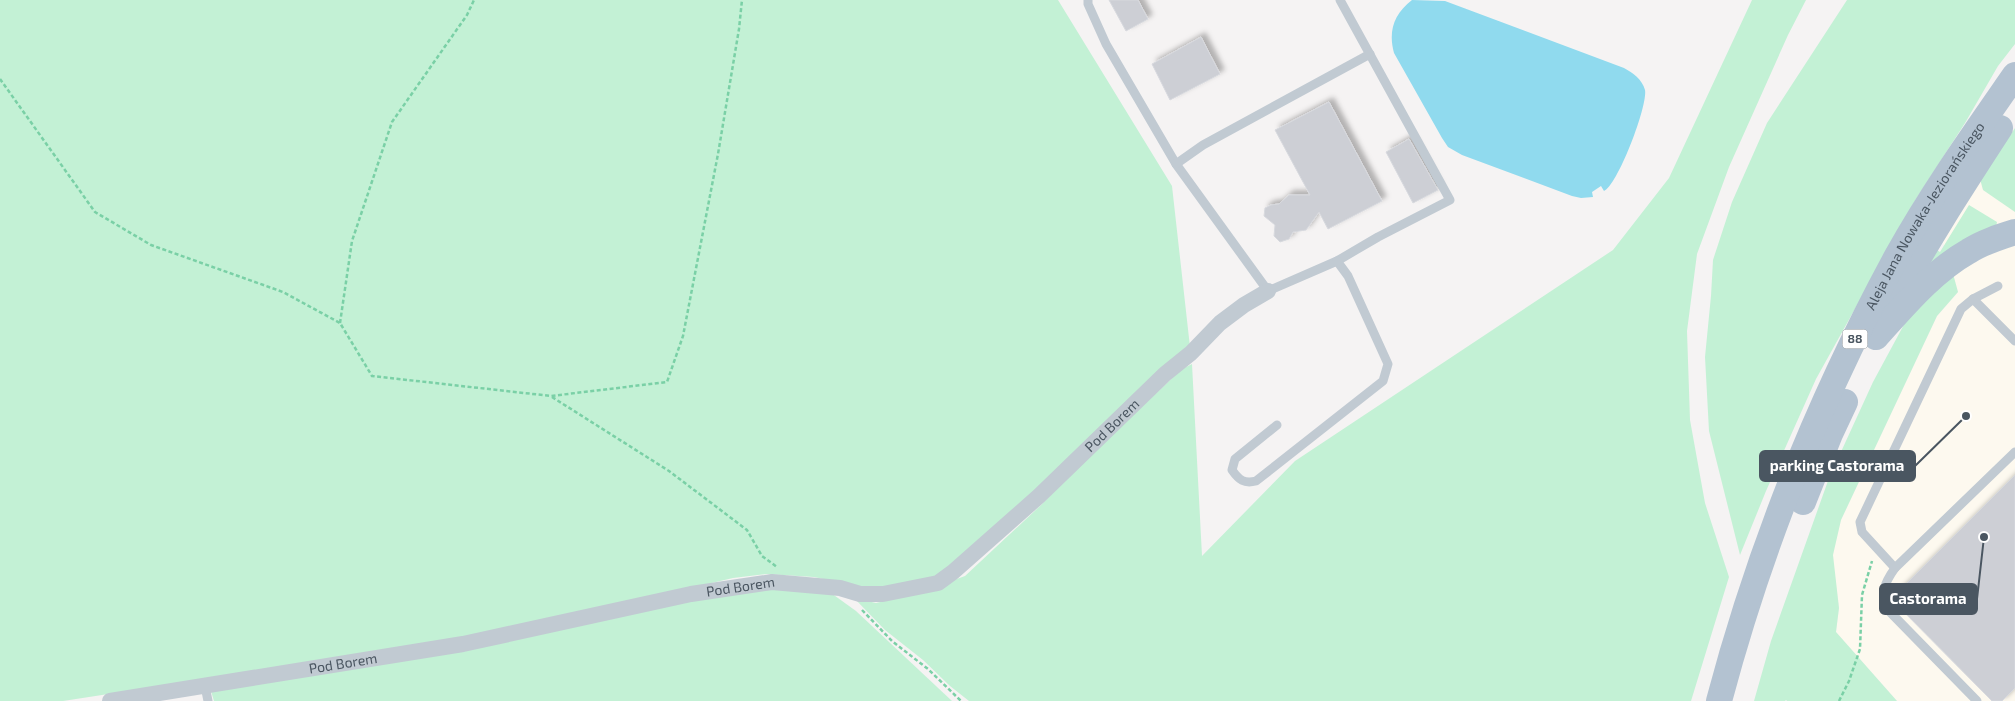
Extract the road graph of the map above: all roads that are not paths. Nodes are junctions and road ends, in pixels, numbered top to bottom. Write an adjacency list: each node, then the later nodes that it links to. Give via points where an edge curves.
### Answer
1 (1088, 0): 6 (lane, via 1106,44)
2 (1340, 0): 3 (lane)
3 (1370, 54): 6 (lane, via 1203,145); 8 (lane, via 1450,200)
4 (2015, 75): 19 (main road, Aleja Jana Nowaka-Jeziorańskiego / 88, via 1952,167 1898,255 1808,437 1730,658)
5 (2015, 105): 12 (main road, Aleja Jana Nowaka-Jeziorańskiego / 88, via 1903,284)
6 (1176, 164): 10 (lane)
7 (2015, 232): 12 (main road, via 1970,250 1950,263 1914,295)
8 (1337, 261): 10 (lane); 14 (lane, via 1348,276 1388,364 1383,381 1256,481 1247,483 1238,478 1232,470 1235,459)
9 (1998, 286): 11 (lane)
10 (1268, 292): 17 (street, Pod Borem, via 1220,323 1039,496 938,583 883,594 772,582 690,594 463,644)
11 (1973, 299): 13 (lane); 16 (lane, via 1961,309 1860,522 1862,532)
12 (1876, 338): 20 (main road, Aleja Jana Nowaka-Jeziorańskiego / 88, via 1830,434 1780,558)
13 (2015, 341)
14 (1277, 425)
15 (2015, 452): 16 (lane)
16 (1895, 568): 21 (lane, via 1885,582 1883,596 1889,611)
17 (206, 694): 18 (street, Pod Borem)
18 (110, 701)
19 (1719, 701)
20 (1734, 701)
21 (1977, 701)

